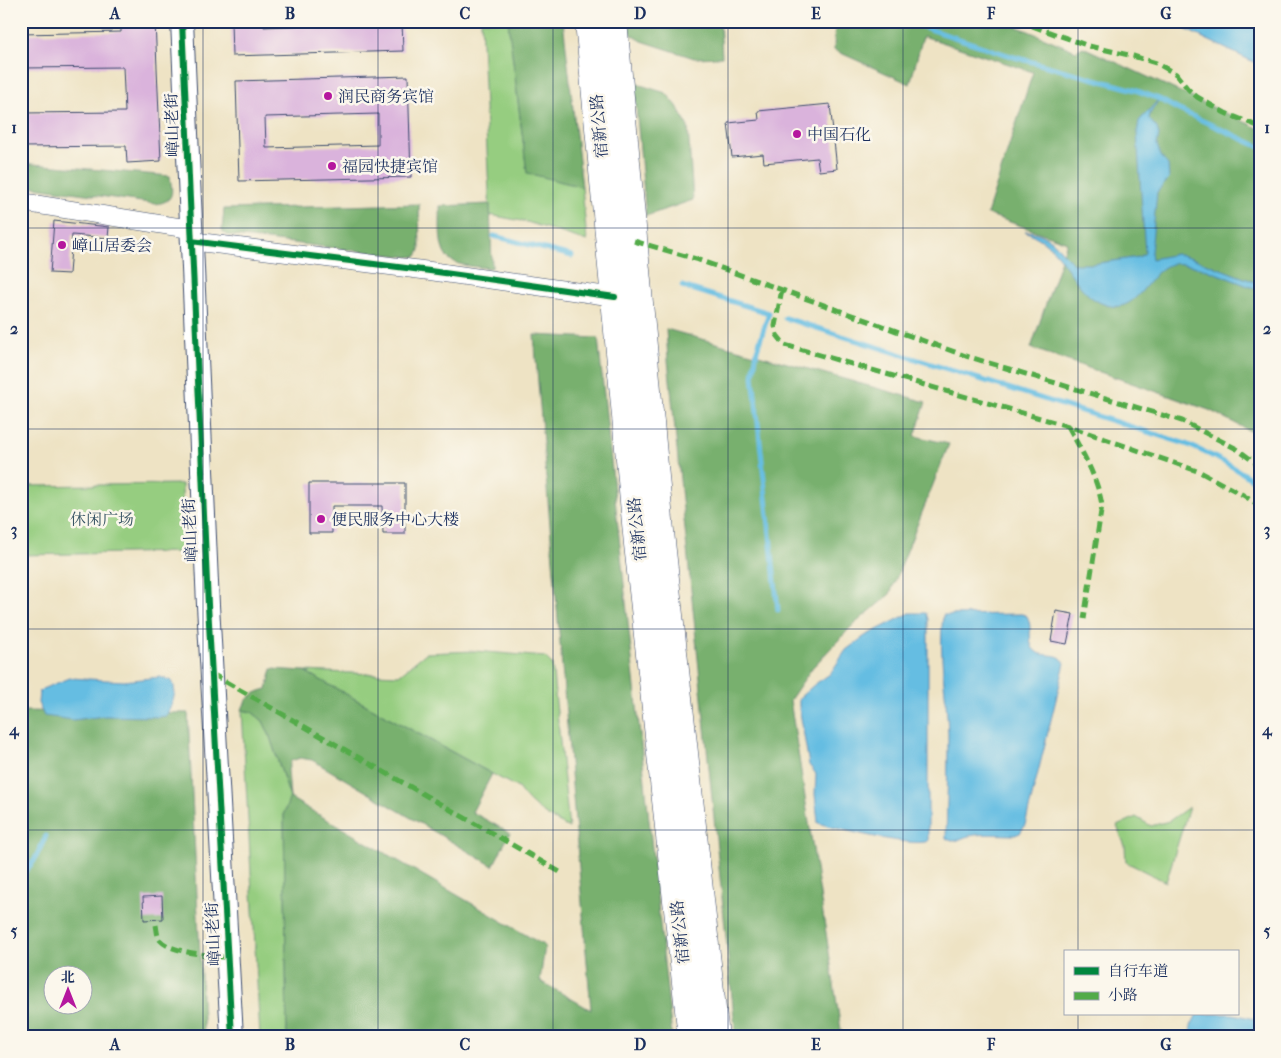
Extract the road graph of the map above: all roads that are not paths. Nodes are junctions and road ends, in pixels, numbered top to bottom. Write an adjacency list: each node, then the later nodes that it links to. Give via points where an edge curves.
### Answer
1 (182, 21): 5 (street, 嶂山老街)
2 (589, 21): 6 (highway, 宿新公路)
3 (613, 21): 9 (highway, 宿新公路, via 662,552)
4 (21, 202): 5 (street)
5 (190, 235): 6 (street); 7 (street, 嶂山老街)
6 (615, 297): 8 (highway, 宿新公路, via 639,554)
7 (232, 1037)
8 (692, 1037)
9 (715, 1037)

